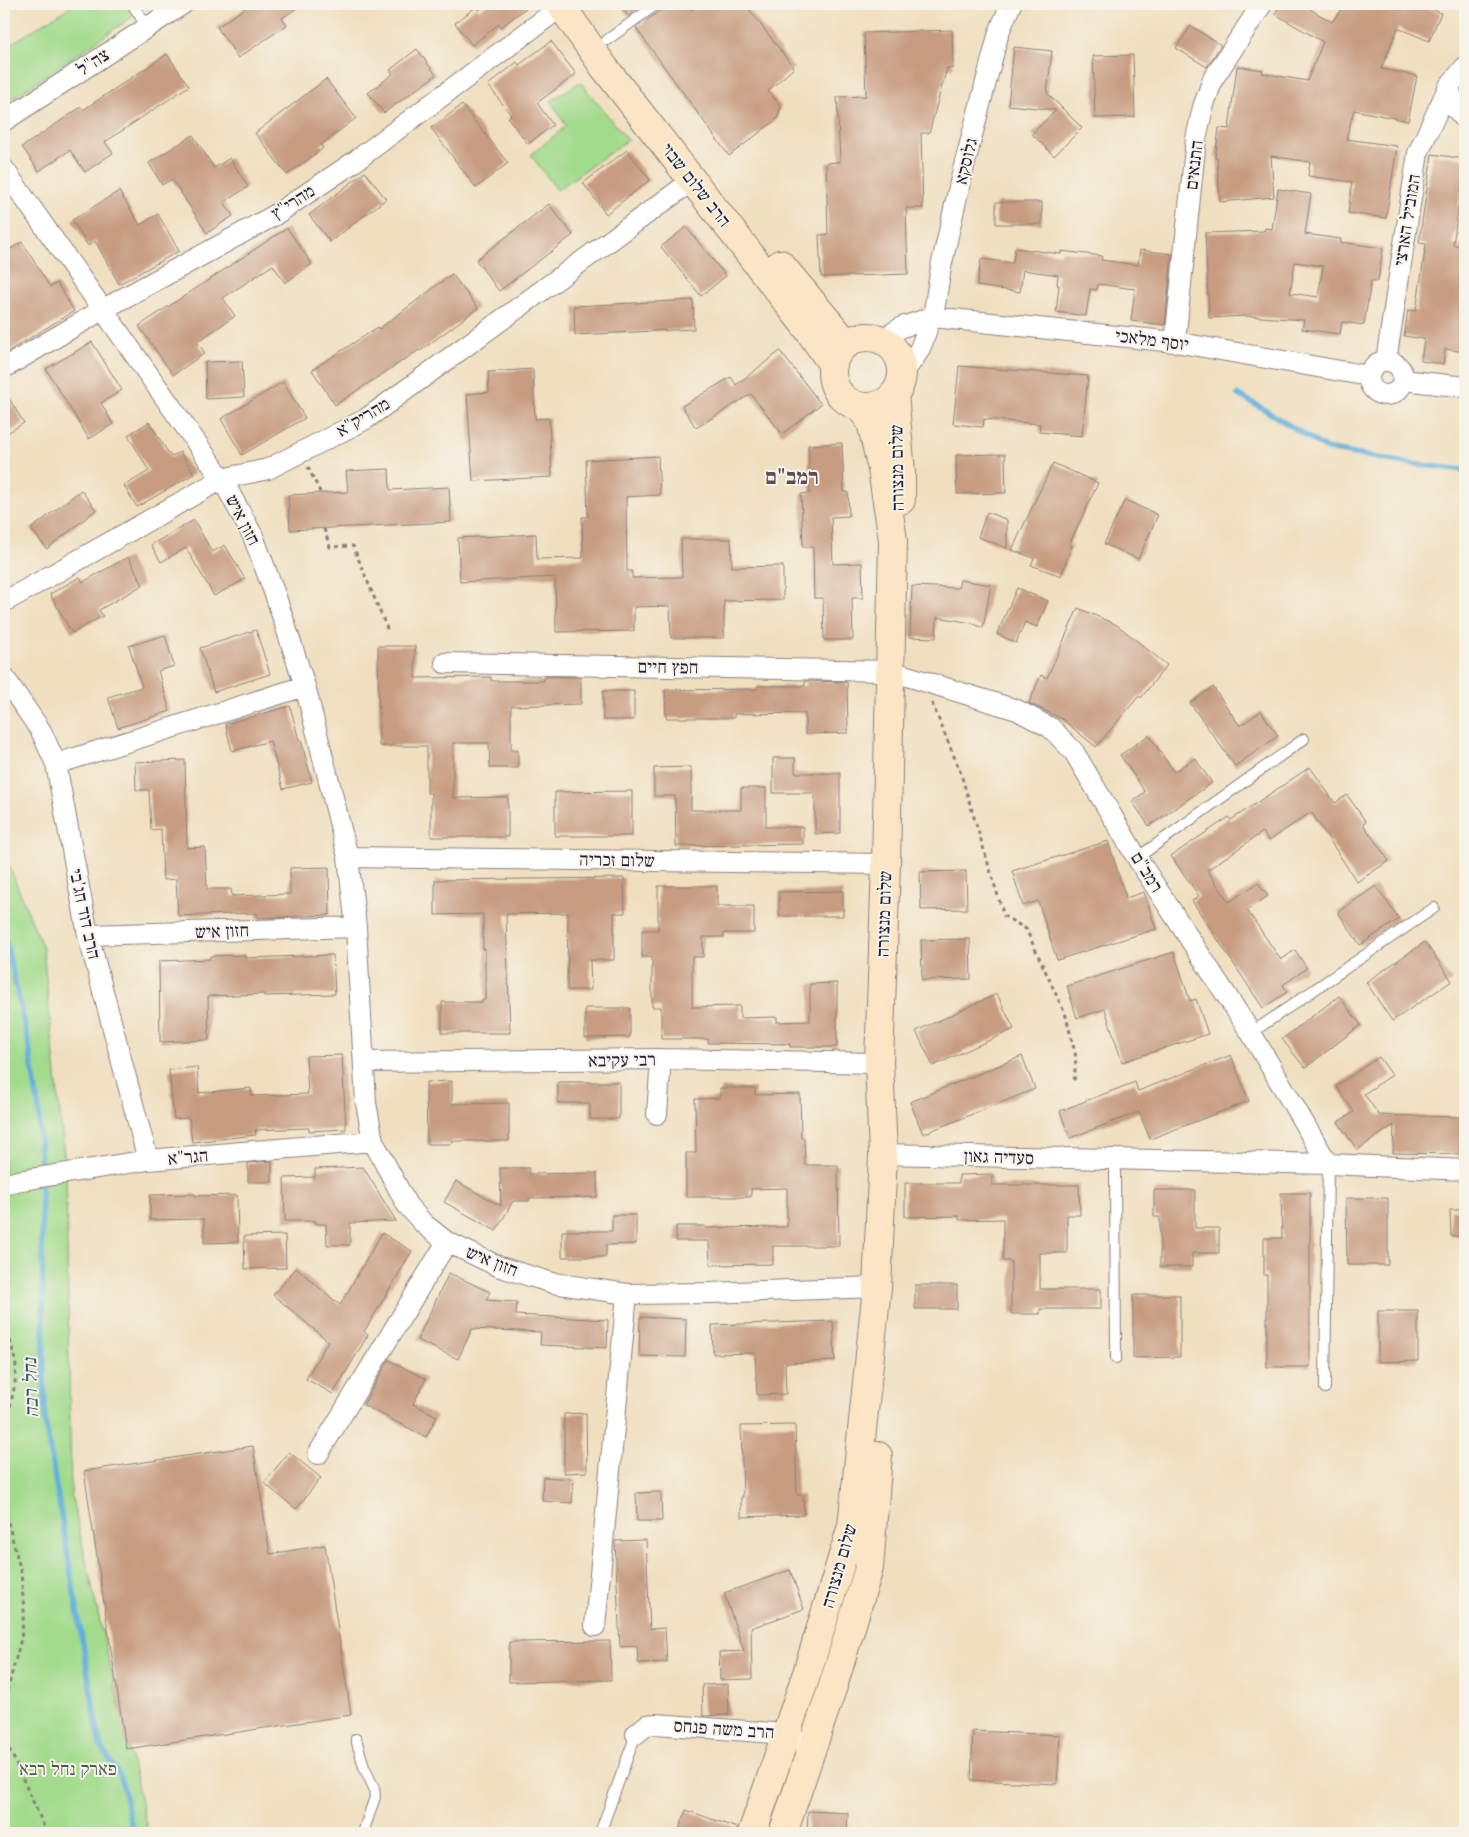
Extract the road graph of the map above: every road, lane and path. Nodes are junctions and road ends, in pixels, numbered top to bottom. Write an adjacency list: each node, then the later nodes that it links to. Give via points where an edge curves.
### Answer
1 (132, 4): 7 (lane)
2 (182, 4): 7 (street, צה"ל)
3 (657, 4): 8 (lane)
4 (1011, 4): 16 (street, גלוסקא, via 998,32 962,174)
5 (1262, 4): 18 (street, התנאים, via 1213,79 1203,107 1196,139)
6 (568, 5): 8 (street, הרב שלום שבזי); 14 (street, הרב שלום שבזי, via 604,67); 15 (street, מהרי"ץ, via 354,162 275,215)
7 (147, 27): 12 (street, צה"ל)
8 (607, 40): 19 (street, הרב שלום שבזי)
9 (1465, 67): 10 (street, המוביל הארצי)
10 (1449, 86): 11 (street, via 1456,108); 20 (street, המוביל הארצי, via 1418,153)
11 (1465, 119)
12 (4, 121)
13 (4, 169): 15 (street, חזון איש)
14 (692, 180): 19 (street, הרב שלום שבזי, via 805,325); 27 (street, מהריק"א, via 366,419)
15 (102, 310): 21 (street, מהרי"ץ); 28 (street, חזון איש)
16 (931, 318): 17 (street, via 902,327); 18 (street, יוסף מלאכי); 24 (street, גלוסקא, via 916,358)
17 (881, 340): 19 (street, via 861,338); 24 (street, via 892,347 899,358 902,370)
18 (1175, 342): 22 (street, יוסף מלאכי)
19 (840, 354): 26 (street, via 832,372 835,388 845,400)
20 (1386, 361): 22 (street, via 1375,365); 23 (street, via 1400,368)
21 (4, 368)
22 (1368, 376): 23 (street, via 1372,388 1385,395 1396,391)
23 (1403, 380): 25 (street)
24 (898, 385): 26 (street, via 884,402 872,407); 31 (street, שלום מנצורה, via 901,508)
25 (1465, 387)
26 (860, 406): 31 (street, שלום מנצורה, via 871,422)
27 (301, 452): 28 (street, מהריק"א, via 268,469); 29 (path)
28 (222, 478): 32 (street, מהריק"א); 38 (street, חזון איש, via 253,536)
29 (321, 494)
30 (324, 529): 33 (path, via 330,547 353,546)
31 (893, 540): 35 (street, שלום מנצורה)
32 (4, 602)
33 (388, 631)
34 (445, 663): 35 (street, חפץ חיים)
35 (891, 671): 37 (street, רמב"ם); 43 (street, שלום מנצורה)
36 (4, 678): 40 (street, הרב דוד חג'בי, via 41,731)
37 (923, 681): 42 (street, רמב"ם, via 1017,710 1051,728 1074,752); 51 (path, via 960,771 1004,916 1026,929 1066,1016 1076,1057)
38 (305, 686): 40 (street); 41 (street, חזון איש)
39 (1304, 739): 42 (lane)
40 (56, 764): 46 (street, הרב דוד חג'בי)
41 (348, 857): 43 (street, שלום זכריה); 45 (street, חזון איש)
42 (1137, 858): 47 (street, רמב"ם)
43 (886, 864): 50 (street, שלום מנצורה)
44 (1434, 908): 47 (lane)
45 (356, 927): 46 (street, חזון איש); 49 (street, חזון איש)
46 (88, 935): 55 (street, הרב דוד חג'בי)
47 (1251, 1033): 57 (street, רמב"ם)
48 (662, 1059): 49 (street, רבי עקיבא); 50 (street, רבי עקיבא); 52 (street)
49 (364, 1062): 53 (street, חזון איש, via 366,1103)
50 (879, 1063): 54 (street, שלום מנצורה)
51 (1074, 1083)
52 (657, 1114)
53 (373, 1142): 55 (street, הגר"א); 60 (street, חזון איש, via 408,1205 424,1224)
54 (883, 1154): 56 (street, סעדיה גאון); 61 (street, שלום מנצורה)
55 (148, 1160): 59 (street, הגר"א)
56 (1115, 1160): 57 (street, סעדיה גאון); 64 (lane)
57 (1328, 1164): 58 (street, סעדיה גאון); 65 (lane)
58 (1465, 1170)
59 (10, 1183)
60 (447, 1242): 62 (street, חזון איש, via 500,1267 553,1283); 67 (street)
61 (877, 1287): 62 (street, חזון איש); 71 (street, שלום מנצורה, via 852,1526); 73 (street, שלום מנצורה, via 884,1379 869,1568)
62 (626, 1294): 69 (street)
63 (4, 1317): 66 (path, via 16,1364)
64 (1116, 1358)
65 (1325, 1388)
66 (4, 1435)
67 (318, 1454)
68 (4, 1507): 74 (path, via 21,1572 24,1611 21,1639 4,1703 5,1739)
69 (595, 1626)
70 (636, 1734): 71 (street, הרב משה פנחס, via 647,1725 656,1724); 76 (lane)
71 (786, 1734): 73 (street, הרב משה פנחס); 77 (street, שלום מנצורה)
72 (356, 1739): 75 (lane, via 375,1797)
73 (811, 1750): 78 (street, שלום מנצורה)
74 (47, 1833)
75 (363, 1833)
76 (600, 1833)
77 (752, 1833)
78 (783, 1833)

